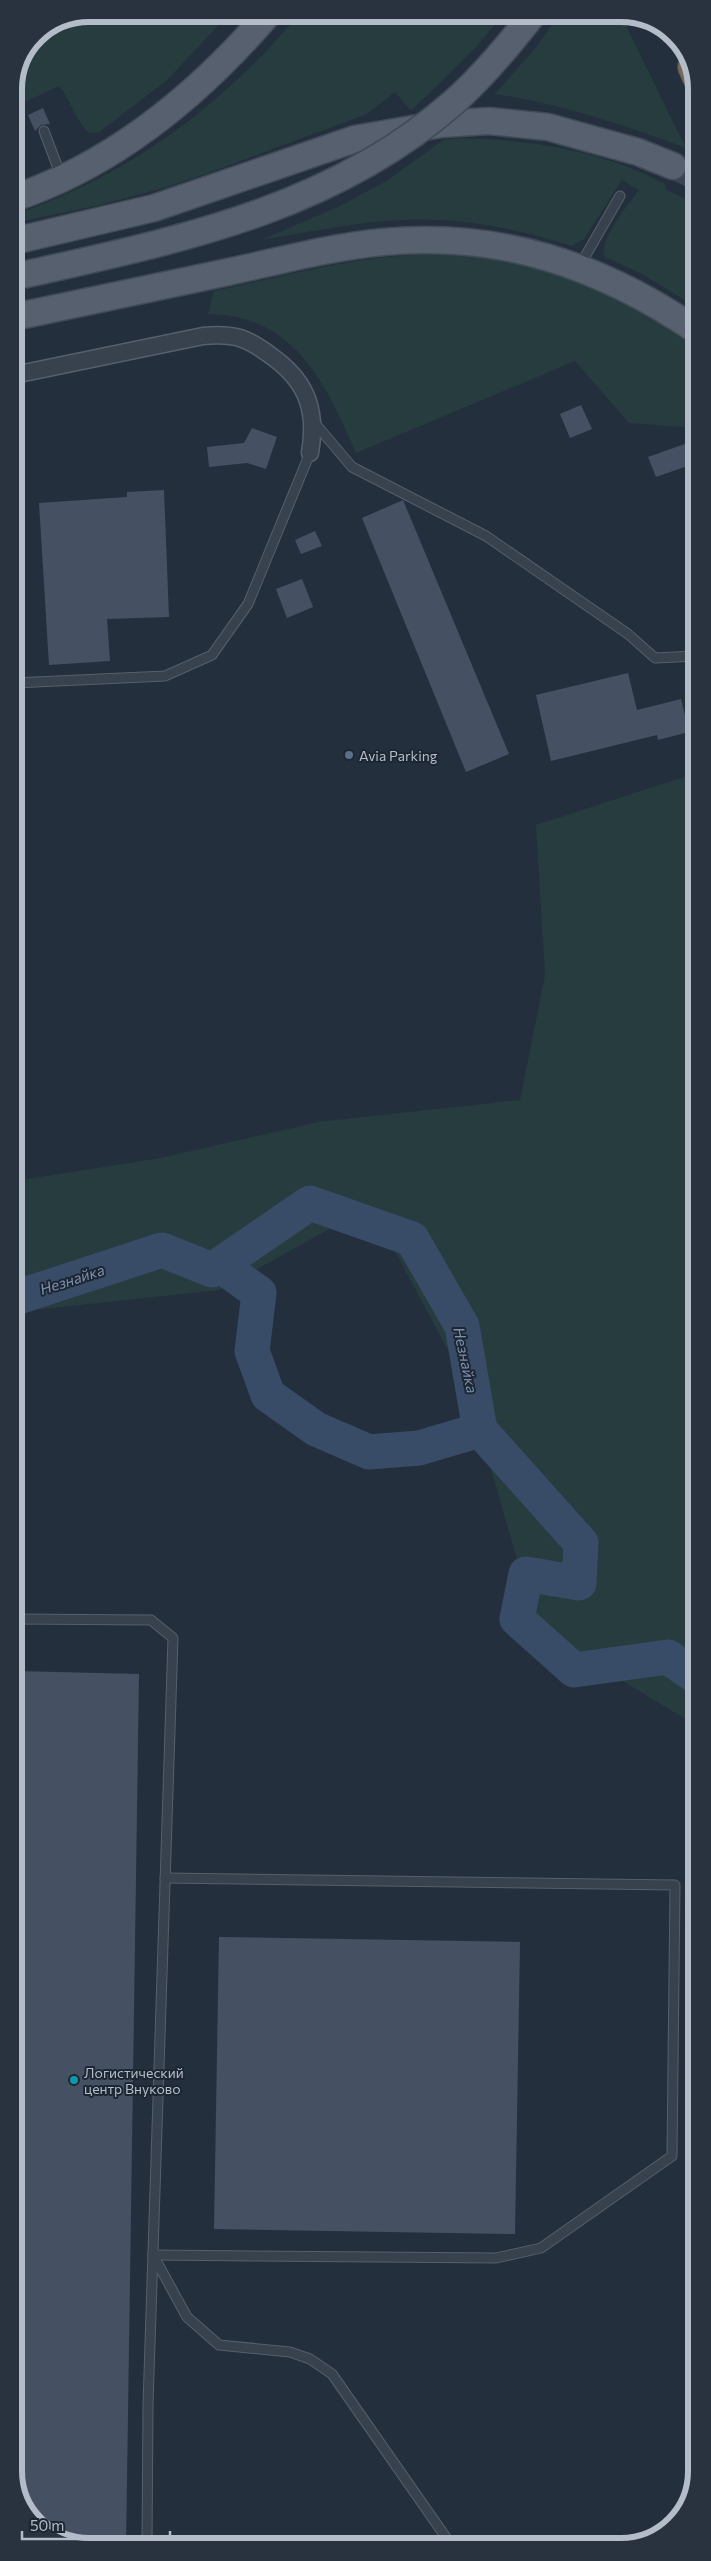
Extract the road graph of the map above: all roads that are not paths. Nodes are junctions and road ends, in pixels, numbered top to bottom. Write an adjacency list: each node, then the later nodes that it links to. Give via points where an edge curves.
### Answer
1 (261, 22): 5 (main road, via 232,54 168,113 116,150)
2 (526, 23): 10 (main road, bridge, via 454,102 405,140 328,186 270,211 204,231)
3 (44, 131): 5 (lane)
4 (673, 166): 8 (main road, via 638,152 548,127 489,121 441,124 355,139 154,208)
5 (62, 179): 6 (main road)
6 (22, 195)
7 (620, 196): 9 (lane)
8 (22, 239)
9 (579, 267): 11 (main road, via 486,243 438,240 384,242 316,253); 12 (main road, via 636,292)
10 (22, 275)
11 (22, 315)
12 (688, 325)
13 (22, 373): 14 (street, via 203,336 232,335 260,346 291,371 305,394)
14 (313, 421): 15 (street); 16 (lane, via 352,467 486,536 628,634 655,658)
15 (310, 453): 17 (lane, via 248,604 212,655 166,676)
16 (688, 656)
17 (22, 683)
18 (22, 1619): 19 (lane, via 151,1620 173,1638)
19 (165, 1878): 20 (lane); 20 (lane, via 675,1885 672,2156 540,2248 496,2258)
20 (153, 2255): 21 (lane); 22 (lane, via 187,2317 219,2345 290,2352 310,2359 332,2374)
21 (147, 2538)
22 (446, 2538)

